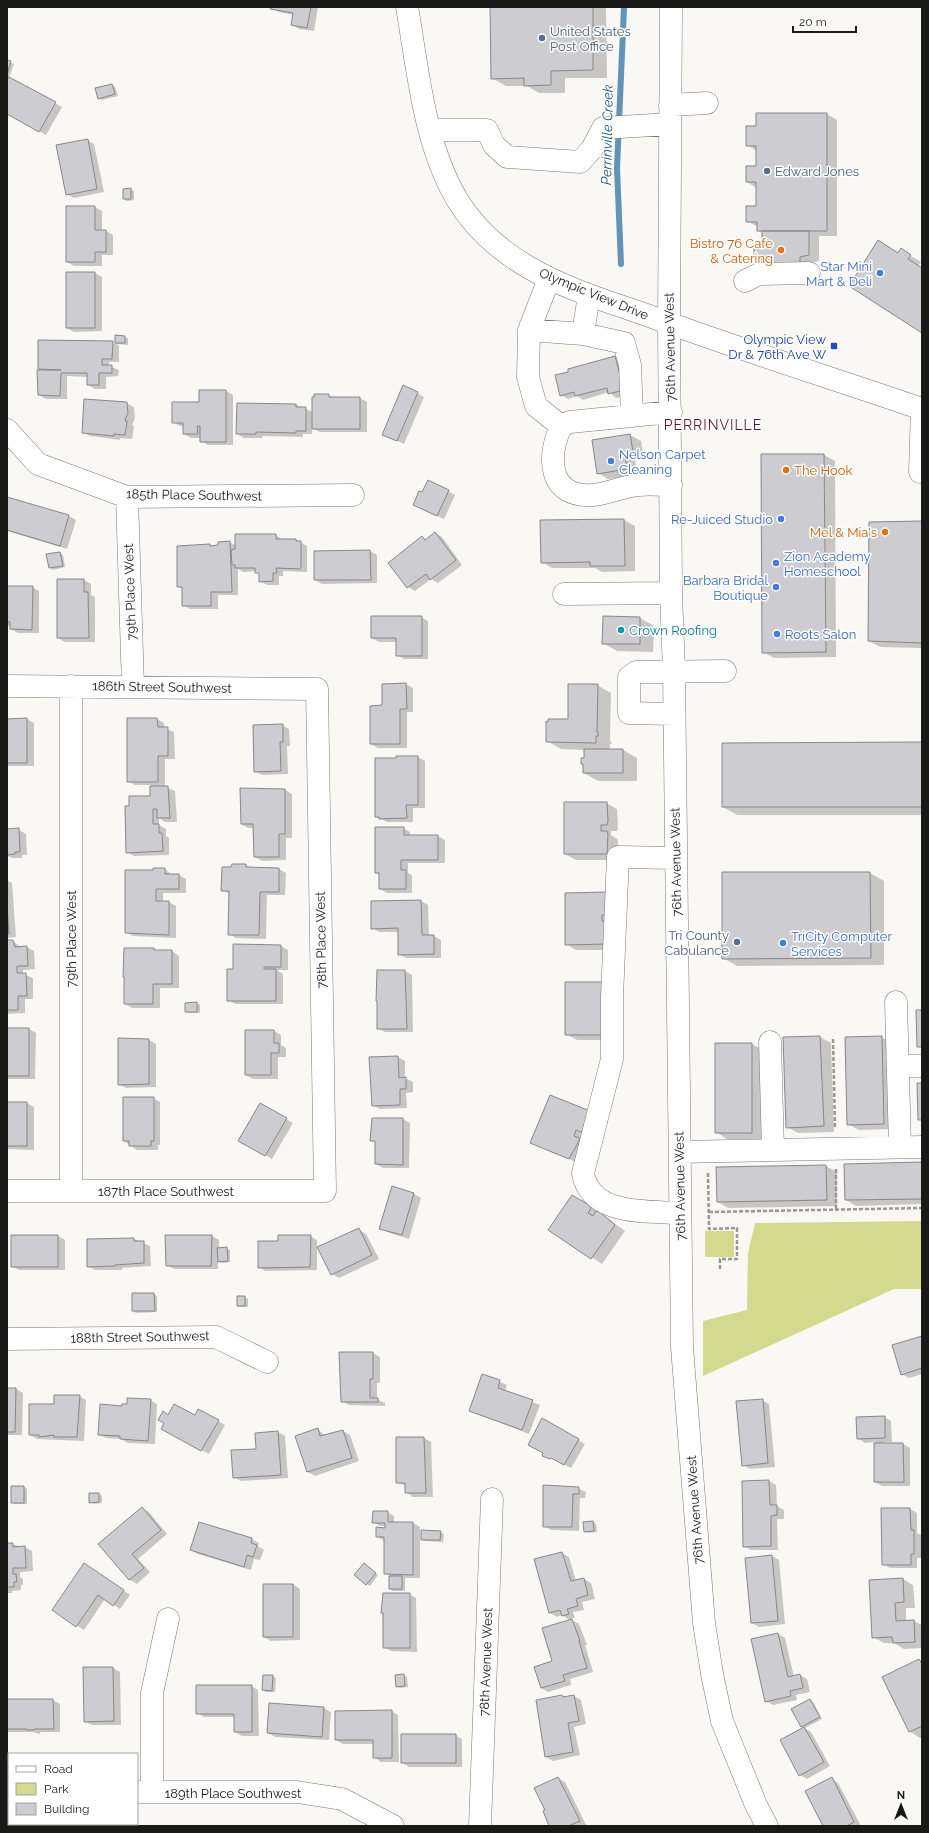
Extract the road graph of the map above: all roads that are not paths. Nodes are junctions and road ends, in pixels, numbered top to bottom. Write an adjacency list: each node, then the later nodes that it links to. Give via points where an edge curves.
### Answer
1 (407, 7): 5 (street, Olympic View Drive)
2 (671, 7): 4 (street, 76th Avenue West)
3 (707, 103): 4 (street)
4 (670, 115): 5 (street, via 603,128 592,149 580,162 507,157 494,145 487,130); 10 (street, 76th Avenue West)
5 (430, 130): 7 (street, Olympic View Drive, via 445,176 472,220 504,251)
6 (809, 273): 8 (street, via 759,274)
7 (549, 278): 9 (street, Olympic View Drive); 11 (street)
8 (745, 281)
9 (589, 295): 10 (street, Olympic View Drive); 12 (street)
10 (669, 323): 13 (street, Olympic View Drive); 14 (street, 76th Avenue West)
11 (529, 330): 12 (street); 16 (street, via 528,377 536,406)
12 (583, 334): 15 (street, via 624,343 630,365)
13 (922, 409): 18 (street)
14 (671, 412): 15 (street); 19 (street, 76th Avenue West)
15 (632, 416): 16 (street, via 570,422)
16 (561, 426): 19 (street, via 553,447 553,468 562,487 570,493 593,495 637,485)
17 (7, 430): 21 (street, 185th Place Southwest, via 38,464)
18 (920, 472)
19 (671, 485): 22 (street, 76th Avenue West)
20 (353, 496): 21 (street, 185th Place Southwest)
21 (127, 497): 28 (street, 79th Place West)
22 (671, 593): 23 (street); 24 (street, 76th Avenue West)
23 (564, 594)
24 (674, 671): 25 (street); 30 (street, 76th Avenue West); 30 (street, via 636,672 629,677 629,713)
25 (725, 671)
26 (7, 686): 27 (street, 186th Street Southwest)
27 (71, 686): 28 (street, 186th Street Southwest); 41 (street, 79th Place West)
28 (133, 687): 29 (street, 186th Street Southwest)
29 (317, 689): 42 (street, 78th Place West)
30 (674, 714): 31 (street, 76th Avenue West)
31 (676, 858): 39 (street, 76th Avenue West); 43 (street, via 618,857 612,1059 583,1173 589,1190 608,1204 635,1210)
32 (896, 1002): 34 (street)
33 (770, 1042): 38 (street)
34 (898, 1066): 35 (street); 36 (street)
35 (922, 1066)
36 (900, 1147): 37 (street); 38 (street)
37 (922, 1147)
38 (773, 1150): 39 (street)
39 (680, 1152): 43 (street, 76th Avenue West)
40 (7, 1191): 41 (street, 187th Place Southwest)
41 (71, 1191): 42 (street, 187th Place Southwest)
42 (325, 1191)
43 (680, 1213): 51 (street, 76th Avenue West, via 682,1346 704,1623 722,1721)
44 (7, 1339): 45 (street, 188th Street Southwest, via 216,1337)
45 (267, 1362)
46 (492, 1499): 50 (street, 78th Avenue West)
47 (168, 1619): 48 (street, via 152,1693)
48 (144, 1792): 49 (street, 189th Place Southwest, via 297,1792 342,1799)
49 (394, 1826)
50 (480, 1826)
51 (767, 1826)

